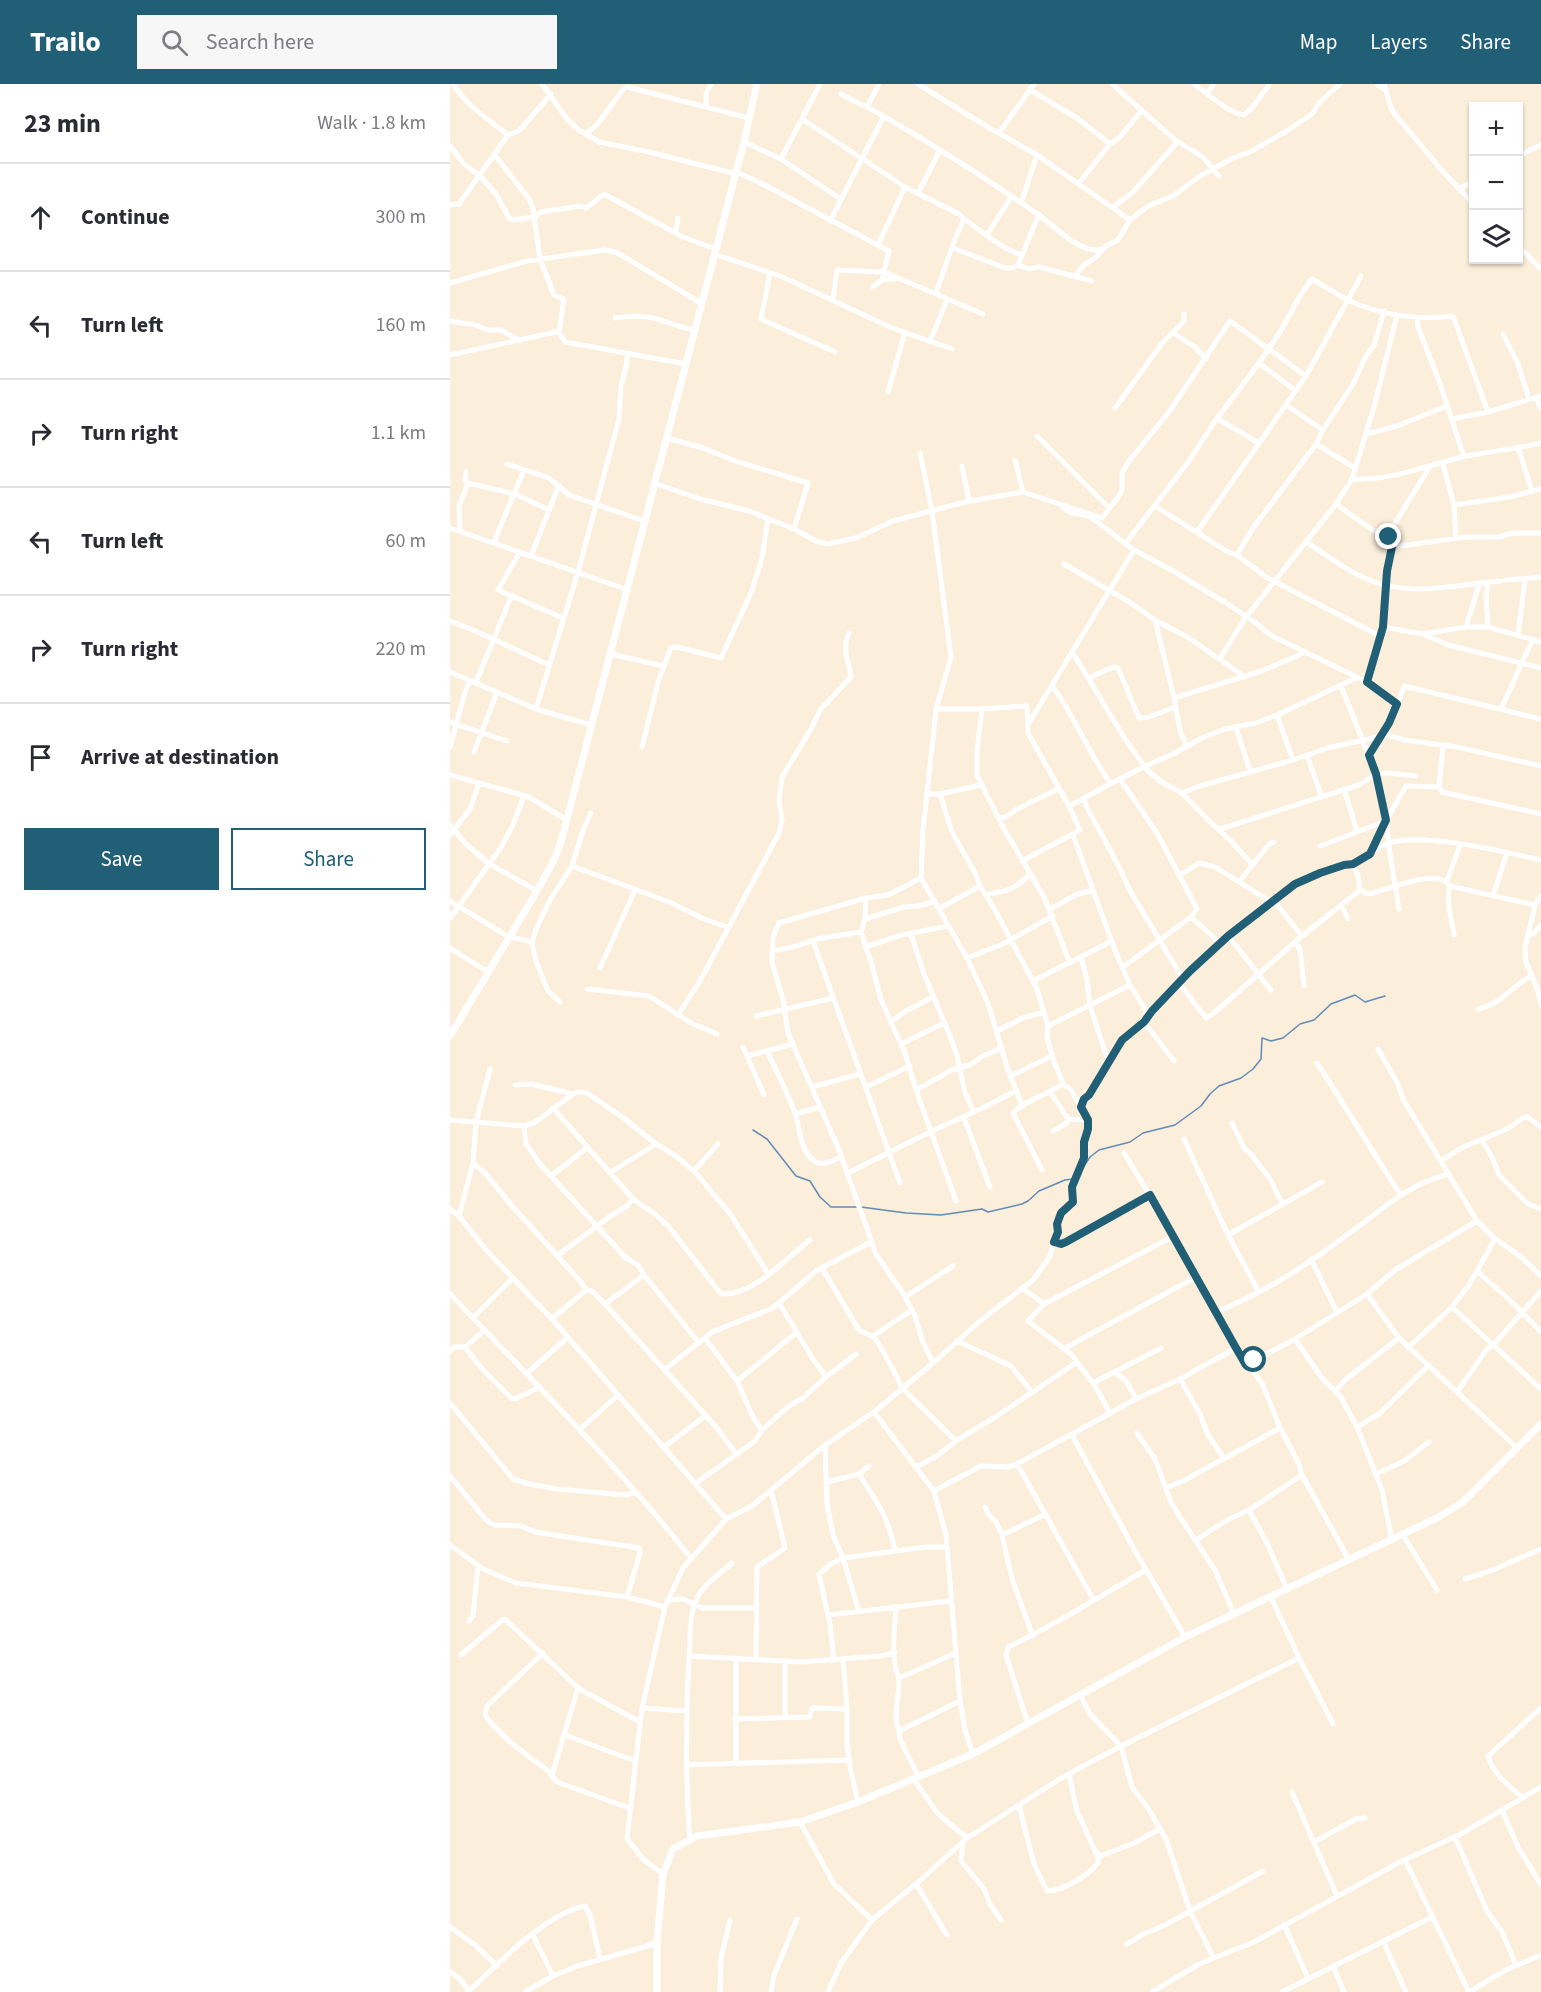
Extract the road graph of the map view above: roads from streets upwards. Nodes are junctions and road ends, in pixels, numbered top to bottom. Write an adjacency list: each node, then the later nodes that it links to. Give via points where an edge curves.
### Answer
1 (452, 84): 28 (street)
2 (542, 84): 18 (street)
3 (711, 84): 20 (street)
4 (757, 84): 24 (street)
5 (820, 84): 25 (street)
6 (879, 84): 21 (street)
7 (918, 84): 26 (street)
8 (1034, 84): 16 (street)
9 (1112, 84): 22 (street)
10 (1194, 84): 17 (street)
11 (1214, 84): 17 (street)
12 (1270, 84): 17 (street, via 1244,115)
13 (1340, 84): 40 (street, via 1312,114)
14 (1377, 84): 15 (street)
15 (1385, 87): 47 (street, via 1397,117)
16 (1030, 90): 26 (street); 31 (street, via 1077,118)
17 (1208, 93)
18 (551, 94): 27 (street, via 567,119); 28 (street, via 519,131)
19 (841, 94): 21 (street)
20 (705, 106): 24 (street); 27 (street, via 627,87)
21 (867, 107): 23 (street)
22 (1142, 110): 29 (street); 31 (street)
23 (884, 116): 34 (street); 39 (street)
24 (749, 118): 30 (street)
25 (802, 119): 38 (street); 39 (street)
26 (999, 133): 37 (street)
27 (585, 134): 41 (street, via 599,142)
28 (508, 135): 35 (street)
29 (1178, 141): 40 (street); 54 (street, via 1133,192)
30 (744, 142): 38 (street); 41 (street)
31 (1110, 144): 44 (street)
32 (1541, 145): 36 (street)
33 (450, 146): 42 (street)
34 (940, 150): 48 (street); 49 (street)
35 (494, 154): 42 (street); 56 (street, via 529,199)
36 (1523, 154)
37 (1037, 155): 44 (street); 52 (street)
38 (781, 159): 50 (street)
39 (862, 160): 46 (street); 50 (street)
40 (1214, 169): 43 (street); 59 (street)
41 (736, 173): 60 (street); 67 (street)
42 (480, 176): 53 (street, via 459,204); 56 (street, via 509,218)
43 (1219, 176)
44 (1078, 183): 54 (street)
45 (1469, 183): 47 (street)
46 (905, 187): 48 (street); 63 (street)
47 (1460, 189): 51 (street)
48 (918, 193): 58 (street)
49 (1011, 197): 52 (street); 62 (street)
50 (841, 199): 60 (street)
51 (1469, 199)
52 (1021, 202): 55 (street)
53 (450, 205)
54 (1113, 207): 59 (street)
55 (1039, 214): 65 (street, via 1085,249); 68 (street)
56 (535, 217): 61 (street, via 541,212 586,208 604,194); 69 (street)
57 (678, 218): 61 (street)
58 (964, 219): 62 (street); 64 (street)
59 (1130, 220): 65 (street, via 1118,240)
60 (830, 221): 63 (street)
61 (676, 232): 67 (street)
62 (987, 235): 68 (street)
63 (878, 245): 72 (street, via 889,251)
64 (953, 248): 70 (street, via 1005,268); 81 (street)
65 (1103, 248): 74 (street)
66 (1523, 251): 71 (street)
67 (715, 252): 73 (street); 85 (street)
68 (1022, 255): 70 (street)
69 (540, 259): 79 (street); 85 (street, via 595,250 616,252); 94 (street, via 554,295 564,299)
70 (1018, 266): 74 (street)
71 (1541, 269)
72 (884, 272): 76 (street); 77 (street); 82 (street, via 837,270)
73 (770, 273): 82 (street); 102 (street, via 760,319)
74 (1075, 276): 78 (street)
75 (1361, 276): 84 (street)
76 (897, 279): 77 (street); 81 (street)
77 (882, 280): 80 (street)
78 (1092, 281)
79 (450, 283)
80 (873, 287)
81 (936, 293): 83 (street)
82 (833, 300): 95 (street)
83 (947, 300): 87 (street); 99 (street)
84 (1349, 300): 86 (street); 101 (street, via 1312,279); 108 (street)
85 (701, 303): 93 (street)
86 (1384, 311): 89 (street); 120 (street, via 1374,345)
87 (983, 314)
88 (1184, 314): 96 (street, via 1184,321)
89 (1396, 315): 91 (street); 121 (street)
90 (615, 318): 93 (street, via 653,318)
91 (1417, 318): 114 (street); 117 (street, via 1453,316)
92 (450, 321): 98 (street, via 501,330)
93 (694, 330): 107 (street)
94 (559, 332): 98 (street); 103 (street, via 565,342)
95 (905, 332): 99 (street); 110 (street)
96 (1173, 333): 105 (street, via 1196,347); 115 (street)
97 (1503, 334): 112 (street, via 1520,369)
98 (520, 341): 104 (street)
99 (930, 341): 100 (street)
100 (952, 349)
101 (1267, 350): 105 (street, via 1230,321); 106 (street); 108 (street)
102 (835, 352)
103 (627, 354): 107 (street); 148 (street, via 619,419)
104 (450, 355)
105 (1206, 359): 151 (street, via 1129,461 1122,473 1119,496)
106 (1258, 363): 109 (street); 118 (street)
107 (686, 364): 123 (street)
108 (1306, 376): 109 (street)
109 (1296, 391): 113 (street)
110 (888, 392)
111 (1539, 397): 112 (street); 116 (street)
112 (1528, 399): 117 (street)
113 (1286, 405): 120 (street); 124 (street)
114 (1447, 406): 119 (street); 121 (street)
115 (1115, 408)
116 (1541, 409)
117 (1488, 412): 119 (street)
118 (1218, 418): 124 (street); 149 (street)
119 (1452, 419): 129 (street)
120 (1323, 430): 126 (street)
121 (1365, 434): 134 (street)
122 (1037, 436): 151 (street)
123 (667, 438): 140 (street); 158 (street, via 808,483)
124 (1260, 443): 160 (street)
125 (1541, 443): 127 (street)
126 (1316, 444): 134 (street); 170 (street)
127 (1518, 447): 129 (street); 143 (street)
128 (920, 453): 153 (street)
129 (1464, 457): 132 (street)
130 (1015, 460): 144 (street)
131 (507, 464): 136 (street)
132 (1443, 464): 135 (street); 150 (street)
133 (962, 466): 146 (street)
134 (1355, 468): 138 (street)
135 (1429, 468): 138 (street, via 1369,480); 161 (street)
136 (524, 470): 141 (street); 145 (street)
137 (466, 472): 139 (street)
138 (1352, 479): 147 (street)
139 (468, 483): 145 (street); 159 (street, via 459,507)
140 (654, 483): 155 (street); 156 (street)
141 (560, 485): 148 (street, via 569,495); 152 (street)
142 (1541, 489): 143 (street)
143 (1532, 491): 150 (street)
144 (1023, 492): 146 (street); 154 (street)
145 (515, 494): 152 (street); 164 (street)
146 (969, 501): 153 (street)
147 (1336, 504): 161 (street, via 1374,531); 165 (street)
148 (597, 505): 156 (street); 173 (street)
149 (1155, 506): 160 (street); 166 (street)
150 (1454, 506): 163 (street)
151 (1109, 507): 154 (street)
152 (549, 510): 171 (street)
153 (932, 511): 158 (street, via 893,521 836,544 816,541); 217 (street, via 951,657)
154 (1102, 518): 166 (street, via 1048,501 1072,513 1089,516)
155 (768, 519): 158 (street); 202 (street, via 752,593 722,658 677,647 671,648)
156 (644, 521): 179 (street)
157 (450, 528): 159 (street)
158 (794, 529)
159 (460, 530): 164 (street)
160 (1197, 532): 170 (street)
161 (1389, 533): 167 (street)
162 (1541, 533): 163 (street)
163 (1456, 538): 167 (street)
164 (494, 542): 169 (street)
165 (1306, 542): 175 (street); 178 (street, via 1348,570)
166 (1125, 544): 168 (street)
167 (1392, 547): 178 (street)
168 (1134, 550): 180 (street); 182 (street)
169 (520, 552): 171 (street); 181 (street, via 498,590)
170 (1237, 555): 175 (street)
171 (531, 556): 173 (street)
172 (1064, 564): 180 (street)
173 (578, 572): 179 (street); 183 (street)
174 (1541, 578): 176 (street)
175 (1275, 580): 182 (street); 192 (street)
176 (1525, 580): 177 (street); 191 (street)
177 (1485, 582): 178 (street, via 1421,589); 187 (street, via 1478,588); 188 (street)
178 (1386, 586): 186 (street)
179 (628, 590): 198 (street)
180 (1109, 590): 184 (street); 197 (street)
181 (511, 597): 183 (street); 194 (street)
182 (1246, 616): 196 (street, via 1270,635); 199 (street)
183 (563, 618): 201 (street)
184 (1155, 620): 199 (street); 213 (street)
185 (451, 624): 194 (street)
186 (1383, 627): 190 (street); 192 (street)
187 (1466, 627): 188 (street); 190 (street)
188 (1488, 627): 191 (street)
189 (849, 633): 313 (street, via 845,654 851,677 820,710 782,777 782,826)
190 (1424, 634): 200 (street, via 1448,645)
191 (1518, 635): 193 (street)
192 (1380, 636): 209 (street)
193 (1533, 639): 195 (street); 200 (street)
194 (495, 640): 201 (street); 208 (street)
195 (1541, 642)
196 (1306, 652): 205 (street); 207 (street)
197 (1073, 653): 206 (street); 210 (street)
198 (611, 654): 202 (street); 224 (street)
199 (1220, 658): 205 (street)
200 (1521, 663): 203 (street); 219 (street)
201 (549, 665): 216 (street)
202 (663, 666): 234 (street)
203 (1541, 668)
204 (450, 672): 208 (street)
205 (1245, 677): 213 (street)
206 (1089, 678): 215 (street, via 1118,668 1138,718); 239 (street)
207 (1356, 678): 209 (street); 211 (street)
208 (473, 682): 212 (street); 223 (street, via 465,692)
209 (1367, 682): 214 (street)
210 (1052, 686): 225 (street); 248 (street)
211 (1341, 686): 220 (street); 229 (street)
212 (497, 692): 216 (street); 227 (street)
213 (1174, 698): 215 (street)
214 (1397, 704): 219 (street, via 1404,686); 228 (street)
215 (1175, 707): 231 (street)
216 (536, 709): 224 (street)
217 (936, 709): 218 (street); 255 (street)
218 (982, 709): 225 (street, via 1027,706); 249 (street, via 976,762)
219 (1501, 709): 221 (street)
220 (1277, 715): 226 (street); 238 (street)
221 (1541, 719)
222 (450, 722): 223 (street)
223 (456, 725): 227 (street); 233 (street)
224 (591, 725): 264 (street)
225 (1026, 728): 252 (street)
226 (1236, 728): 231 (street); 241 (street)
227 (481, 733): 230 (street); 235 (street)
228 (1381, 735): 229 (street); 232 (street); 237 (street)
229 (1362, 740): 236 (street); 237 (street)
230 (507, 741)
231 (1186, 745): 239 (street)
232 (1443, 746): 240 (street); 251 (street)
233 (450, 747)
234 (642, 747)
235 (474, 752)
236 (1307, 755): 238 (street); 257 (street)
237 (1369, 755): 242 (street)
238 (1293, 760): 241 (street)
239 (1146, 766): 246 (street); 254 (street, via 1154,777)
240 (1541, 766)
241 (1250, 771): 254 (street)
242 (1376, 774): 244 (street); 253 (street); 265 (street)
243 (450, 775): 247 (street)
244 (1397, 775): 245 (street); 250 (street)
245 (1416, 776)
246 (1120, 779): 248 (street); 283 (street)
247 (479, 783): 258 (street); 266 (street, via 470,810)
248 (1111, 784): 259 (street)
249 (981, 785): 256 (street); 263 (street)
250 (1406, 786): 251 (street); 265 (street)
251 (1438, 787): 262 (street, via 1446,794)
252 (1058, 789): 260 (street); 263 (street)
253 (1344, 789): 257 (street); 268 (street)
254 (1182, 792): 267 (street)
255 (927, 794): 256 (street); 284 (street)
256 (940, 794): 287 (street, via 952,832)
257 (1321, 795): 267 (street)
258 (524, 796): 264 (street); 278 (street, via 512,827)
259 (1083, 799): 260 (street); 322 (street)
260 (1069, 806): 269 (street, via 1080,830)
261 (591, 813): 281 (street)
262 (1541, 814)
263 (999, 818): 277 (street)
264 (567, 820): 292 (street, via 555,858)
265 (1386, 820): 268 (street); 271 (street); 275 (street)
266 (451, 829): 278 (street)
267 (1220, 829): 280 (street)
268 (1358, 831): 273 (street)
269 (1073, 835): 277 (street); 290 (street)
270 (1274, 842): 280 (street)
271 (1389, 843): 272 (street, via 1426,840); 275 (street); 288 (street)
272 (1460, 845): 274 (street); 286 (street)
273 (1320, 846)
274 (1507, 853): 276 (street); 294 (street)
275 (1370, 854): 279 (street)
276 (1541, 860)
277 (1022, 861): 282 (street)
278 (488, 863): 292 (street); 302 (street)
279 (1353, 864): 291 (street); 299 (street, via 1295,884)
280 (1253, 865): 285 (street)
281 (572, 866): 289 (street); 326 (street, via 550,900)
282 (1030, 873): 293 (street, via 1004,893); 304 (street)
283 (1180, 875): 285 (street, via 1199,863 1215,867); 307 (street, via 1197,909)
284 (921, 878): 296 (street, via 888,895); 298 (street)
285 (1239, 882): 299 (street)
286 (1449, 884): 288 (street, via 1440,878); 294 (street); 316 (street)
287 (980, 886): 293 (street); 303 (street)
288 (1397, 887): 291 (street, via 1368,894); 305 (street)
289 (635, 890): 313 (street); 334 (street)
290 (1093, 890): 304 (street); 324 (street)
291 (1360, 890): 300 (street)
292 (537, 891): 320 (street)
293 (986, 894): 321 (street)
294 (1493, 896): 301 (street)
295 (1541, 896): 301 (street)
296 (866, 898): 309 (street); 330 (street, via 779,923)
297 (450, 901): 302 (street)
298 (935, 901): 303 (street); 309 (street)
299 (1270, 903): 317 (street); 318 (street, via 1279,906)
300 (1341, 905): 310 (street); 318 (street)
301 (1535, 905): 319 (street)
302 (457, 906): 308 (street); 320 (street)
303 (940, 908): 312 (street)
304 (1050, 909): 306 (street)
305 (1399, 909)
306 (1053, 916): 321 (street); 333 (street)
307 (1191, 917): 322 (street); 327 (street)
308 (450, 918)
309 (865, 919): 314 (street)
310 (1348, 919)
311 (1541, 925): 319 (street)
312 (948, 926): 315 (street); 332 (street)
313 (727, 927): 353 (street, via 725,937)
314 (861, 932): 323 (street); 328 (street)
315 (911, 934): 328 (street); 345 (street)
316 (1454, 935)
317 (1228, 936): 327 (street); 337 (street)
318 (1302, 936): 325 (street)
319 (1527, 936): 338 (street, via 1526,962)
320 (509, 937): 326 (street); 336 (street)
321 (1011, 939): 332 (street); 339 (street)
322 (1158, 940): 335 (street); 340 (street)
323 (813, 941): 330 (street); 346 (street)
324 (1112, 941): 331 (street); 335 (street)
325 (1295, 942): 337 (street); 342 (street, via 1300,950)
326 (532, 943): 347 (street, via 548,991)
327 (1220, 943): 340 (street)
328 (866, 947): 356 (street, via 881,1000)
329 (450, 948): 336 (street)
330 (772, 951): 351 (street)
331 (1081, 957): 333 (street); 349 (street)
332 (967, 958): 360 (street)
333 (1070, 963): 339 (street)
334 (600, 968)
335 (1123, 968): 341 (street)
336 (488, 972): 362 (street)
337 (1257, 974): 340 (street, via 1206,1018); 344 (street)
338 (1531, 975): 348 (street); 350 (street, via 1490,1006)
339 (1033, 981): 352 (street)
340 (1181, 981): 355 (street)
341 (1130, 985): 349 (street); 355 (street)
342 (1304, 986)
343 (587, 989): 353 (street, via 649,996)
344 (1271, 990)
345 (933, 997): 356 (street); 358 (street)
346 (833, 999): 351 (street); 377 (street)
347 (560, 1002)
348 (1541, 1005)
349 (1090, 1006): 359 (street); 371 (street)
350 (1478, 1009)
351 (783, 1010): 354 (street); 363 (street)
352 (1044, 1012): 359 (street); 360 (street)
353 (678, 1015): 361 (street)
354 (756, 1016)
355 (1149, 1016): 357 (street)
356 (892, 1021): 364 (street)
357 (1144, 1022): 371 (street, via 1122,1040); 372 (street)
358 (944, 1023): 364 (street); 376 (street)
359 (1048, 1026): 370 (street)
360 (997, 1031): 366 (street)
361 (717, 1034)
362 (450, 1036)
363 (792, 1044): 368 (street); 382 (street)
364 (902, 1044): 374 (street)
365 (743, 1047): 369 (street)
366 (1002, 1048): 376 (street); 378 (street)
367 (1378, 1049): 412 (street)
368 (767, 1051): 369 (street); 393 (street)
369 (747, 1056): 387 (street)
370 (1052, 1056): 378 (street); 379 (street)
371 (1108, 1061): 390 (street)
372 (1174, 1061)
373 (1317, 1063): 424 (street)
374 (910, 1066): 381 (street); 383 (street)
375 (490, 1069): 398 (street)
376 (960, 1069): 383 (street); 392 (street)
377 (860, 1074): 381 (street); 382 (street)
378 (1011, 1076): 384 (street)
379 (1063, 1084): 385 (street); 390 (street)
380 (515, 1085): 386 (street, via 531,1084)
381 (866, 1087): 409 (street)
382 (813, 1088): 389 (street)
383 (916, 1090): 402 (street)
384 (1015, 1091): 388 (street); 392 (street)
385 (1051, 1093): 388 (street); 395 (street)
386 (573, 1094): 391 (street); 406 (street, via 587,1093)
387 (764, 1095)
388 (1022, 1105): 414 (street, via 1013,1113)
389 (820, 1107): 393 (street); 411 (street)
390 (1081, 1107): 397 (street)
391 (553, 1108): 400 (street); 408 (street)
392 (974, 1112): 394 (street)
393 (795, 1114): 411 (street, via 814,1161 823,1163)
394 (964, 1118): 402 (street); 422 (street)
395 (1068, 1119): 397 (street); 403 (street)
396 (450, 1120): 398 (street)
397 (1088, 1120): 438 (street, via 1084,1158 1072,1187 1073,1202 1061,1213)
398 (476, 1122): 400 (street); 413 (street)
399 (1232, 1123): 427 (street, via 1244,1149 1270,1179)
400 (524, 1126): 419 (street, via 526,1144)
401 (1541, 1127): 405 (street, via 1526,1116)
402 (932, 1131): 409 (street); 426 (street)
403 (1053, 1131)
404 (1184, 1139): 433 (street)
405 (1482, 1140): 412 (street); 428 (street, via 1499,1175 1528,1204)
406 (656, 1144): 415 (street); 416 (street)
407 (718, 1144): 415 (street)
408 (587, 1148): 416 (street); 419 (street)
409 (890, 1153): 417 (street); 421 (street)
410 (1124, 1153): 423 (street)
411 (842, 1157): 417 (street)
412 (1441, 1161): 418 (street)
413 (473, 1163): 430 (street); 439 (street)
414 (1042, 1170)
415 (694, 1171): 445 (street, via 731,1215)
416 (611, 1172): 425 (street)
417 (848, 1173): 437 (street)
418 (1449, 1174): 424 (street, via 1433,1178); 431 (street)
419 (551, 1176): 432 (street)
420 (1322, 1182): 427 (street)
421 (900, 1183)
422 (990, 1187)
423 (1150, 1195): 434 (street); 438 (street, via 1066,1242)
424 (1401, 1196): 440 (street)
425 (633, 1199): 432 (street); 445 (street, via 669,1227 721,1294 731,1294)
426 (956, 1201)
427 (1282, 1203): 433 (street)
428 (1540, 1208)
429 (450, 1209): 430 (street)
430 (459, 1216): 448 (street)
431 (1478, 1221): 435 (street); 454 (street, via 1395,1270)
432 (595, 1226): 439 (street); 444 (street)
433 (1228, 1235): 452 (street)
434 (1174, 1236): 447 (street); 458 (street)
435 (1495, 1239): 443 (street); 446 (street)
436 (810, 1240): 445 (street)
437 (871, 1242): 442 (street); 455 (street)
438 (1054, 1242): 449 (street, via 1049,1258)
439 (558, 1255): 450 (street)
440 (1311, 1259): 452 (street); 462 (street)
441 (953, 1266): 455 (street)
442 (822, 1268): 456 (street); 469 (street, via 859,1330)
443 (1478, 1272): 459 (street); 463 (street)
444 (644, 1275): 457 (street); 475 (street)
445 (769, 1275)
446 (1541, 1276)
447 (1196, 1277): 461 (street); 478 (street)
448 (513, 1278): 464 (street); 465 (street)
449 (1022, 1288): 458 (street); 474 (street)
450 (586, 1290): 457 (street); 465 (street)
451 (1541, 1291): 463 (street)
452 (1259, 1292): 461 (street)
453 (450, 1294): 464 (street)
454 (1367, 1294): 462 (street); 472 (street)
455 (905, 1297): 460 (street)
456 (779, 1303): 467 (street); 471 (street, via 720,1327)
457 (605, 1304): 488 (street)
458 (1044, 1304): 478 (street, via 1028,1321)
459 (1452, 1307): 476 (street); 481 (street)
460 (912, 1310): 469 (street); 485 (street)
461 (1216, 1312): 480 (street)
462 (1337, 1312): 473 (street)
463 (1522, 1313): 468 (street); 476 (street)
464 (473, 1318): 466 (street)
465 (552, 1319): 470 (street)
466 (485, 1330): 477 (street); 490 (street)
467 (797, 1332): 491 (street); 493 (street)
468 (1541, 1332)
469 (873, 1336): 496 (street)
470 (567, 1338): 490 (street); 501 (street)
471 (705, 1338): 475 (street); 493 (street)
472 (1399, 1338): 481 (street); 498 (street)
473 (1295, 1339): 486 (street); 498 (street, via 1321,1377)
474 (957, 1341): 485 (street); 499 (street, via 1011,1366)
475 (699, 1343): 488 (street)
476 (1494, 1344): 497 (street); 500 (street)
477 (465, 1347): 482 (street); 495 (street, via 511,1398)
478 (1065, 1348): 484 (street)
479 (1161, 1348): 489 (street)
480 (1236, 1348): 486 (street); 492 (street)
481 (1408, 1348): 487 (street)
482 (450, 1351)
483 (856, 1354): 491 (street)
484 (1077, 1362): 494 (street); 499 (street)
485 (933, 1363): 496 (street)
486 (1246, 1365): 509 (street, via 1263,1385)
487 (1429, 1365): 500 (street); 508 (street, via 1379,1414)
488 (664, 1371): 506 (street)
489 (1115, 1372): 494 (street); 502 (street, via 1126,1381)
490 (526, 1374): 495 (street)
491 (826, 1377): 511 (street)
492 (1180, 1379): 502 (street); 520 (street)
493 (737, 1381): 511 (street)
494 (1093, 1383): 505 (street)
495 (540, 1387): 510 (street)
496 (902, 1388): 504 (street); 514 (street)
497 (1541, 1389)
498 (1336, 1390): 508 (street)
499 (1032, 1392): 514 (street)
500 (1457, 1392): 518 (street)
501 (617, 1396): 510 (street); 517 (street)
502 (1136, 1400): 505 (street)
503 (450, 1403): 533 (street, via 513,1479 557,1488 626,1495)
504 (874, 1412): 516 (street); 523 (street)
505 (1110, 1414): 513 (street)
506 (705, 1416): 517 (street); 519 (street)
507 (1541, 1424): 518 (street)
508 (1357, 1427): 525 (street)
509 (1280, 1428): 520 (street); 526 (street)
510 (580, 1429): 533 (street)
511 (762, 1430): 519 (street)
512 (1137, 1433): 530 (street, via 1155,1459)
513 (1072, 1435): 521 (street); 551 (street)
514 (956, 1440): 523 (street)
515 (1429, 1442): 525 (street, via 1404,1461)
516 (825, 1446): 528 (street); 531 (street)
517 (664, 1447): 529 (street)
518 (1517, 1448): 539 (street, via 1463,1502)
519 (737, 1455): 529 (street)
520 (1223, 1457): 530 (street)
521 (1017, 1464): 532 (street, via 981,1466); 536 (street)
522 (869, 1466): 524 (street)
523 (916, 1467): 532 (street)
524 (859, 1474): 528 (street); 545 (street, via 882,1509)
525 (1376, 1474): 541 (street)
526 (1302, 1475): 535 (street); 548 (street)
527 (450, 1476): 555 (street, via 482,1517 494,1525 521,1526 535,1532 639,1548)
528 (827, 1482): 547 (street, via 831,1526)
529 (696, 1483): 537 (street)
530 (1166, 1488): 540 (street)
531 (771, 1491): 537 (street); 562 (street, via 785,1548 757,1567)
532 (934, 1491): 543 (street)
533 (636, 1492): 546 (street)
534 (985, 1507): 538 (street)
535 (1249, 1510): 540 (street); 553 (street)
536 (1046, 1514): 538 (street); 557 (street)
537 (726, 1519): 546 (street)
538 (1002, 1535): 568 (street, via 1012,1579)
539 (1403, 1535): 541 (street); 554 (street)
540 (1196, 1540): 565 (street, via 1215,1570)
541 (1392, 1541): 548 (street)
542 (450, 1545): 550 (street)
543 (946, 1547): 545 (street); 559 (street)
544 (1541, 1549): 552 (street)
545 (895, 1550): 547 (street)
546 (691, 1558): 558 (street)
547 (843, 1558): 564 (street); 566 (street, via 819,1574)
548 (1349, 1560): 553 (street)
549 (732, 1563): 560 (street, via 705,1587)
550 (478, 1566): 555 (street, via 516,1583); 567 (street, via 473,1616)
551 (1146, 1570): 557 (street); 569 (street)
552 (1465, 1579)
553 (1287, 1589): 556 (street)
554 (1437, 1590)
555 (627, 1597): 561 (street)
556 (1271, 1597): 565 (street); 576 (street)
557 (1093, 1599): 568 (street)
558 (667, 1600): 560 (street, via 683,1599); 561 (street)
559 (951, 1601): 563 (street); 572 (street)
560 (694, 1606): 562 (street); 574 (street)
561 (665, 1607): 585 (street)
562 (756, 1608): 578 (street)
563 (896, 1608): 564 (street); 571 (street)
564 (859, 1612): 566 (street)
565 (1234, 1614): 569 (street)
566 (828, 1615): 579 (street)
567 (469, 1621)
568 (1033, 1635): 592 (street, via 1006,1650)
569 (1185, 1637): 583 (street)
570 (543, 1653): 573 (street, via 506,1619); 582 (street); 603 (street, via 487,1706 484,1714 511,1743)
571 (895, 1653): 577 (street); 581 (street)
572 (956, 1653): 581 (street); 584 (street)
573 (461, 1655)
574 (689, 1656): 575 (street); 588 (street)
575 (736, 1658): 578 (street); 590 (street)
576 (1299, 1658): 593 (street); 596 (street)
577 (843, 1659): 579 (street); 587 (street)
578 (756, 1660): 580 (street)
579 (834, 1660): 580 (street)
580 (785, 1661): 589 (street)
581 (900, 1678): 594 (street, via 895,1718)
582 (578, 1688): 591 (street); 595 (street)
583 (1080, 1695): 592 (street); 596 (street, via 1090,1714)
584 (960, 1701): 594 (street); 597 (street)
585 (642, 1708): 588 (street); 591 (street)
586 (1541, 1708): 607 (street, via 1488,1756 1503,1781)
587 (848, 1709): 589 (street, via 812,1708 810,1717); 598 (street)
588 (687, 1711): 601 (street)
589 (784, 1718): 590 (street)
590 (735, 1719): 600 (street)
591 (640, 1722): 599 (street)
592 (1028, 1724): 597 (street)
593 (1333, 1724)
594 (899, 1731): 604 (street)
595 (565, 1735): 599 (street); 603 (street)
596 (1121, 1746): 602 (street); 614 (street, via 1132,1787)
597 (973, 1754): 604 (street)
598 (849, 1760): 600 (street); 608 (street)
599 (635, 1761): 610 (street)
600 (736, 1762): 601 (street)
601 (686, 1765): 616 (street)
602 (1069, 1774): 609 (street); 619 (street, via 1077,1811)
603 (552, 1775): 610 (street, via 557,1782)
604 (915, 1777): 608 (street); 617 (street, via 939,1814)
605 (1541, 1787): 607 (street)
606 (1292, 1792): 618 (street)
607 (1522, 1798): 611 (street)
608 (858, 1802): 613 (street)
609 (1019, 1806): 617 (street); 619 (street, via 1034,1864 1048,1892 1065,1887 1095,1868 1099,1860)
610 (629, 1808): 622 (street, via 627,1839 644,1860)
611 (1502, 1810): 615 (street); 624 (street)
612 (1365, 1818): 618 (street)
613 (800, 1822): 616 (street); 630 (street, via 834,1884)
614 (1160, 1829): 619 (street, via 1132,1845 1100,1856); 626 (street)
615 (1455, 1837): 620 (street); 643 (street)
616 (690, 1840): 622 (street, via 673,1849)
617 (965, 1840): 623 (street); 631 (street, via 961,1861 984,1889)
618 (1314, 1842): 625 (street)
619 (1096, 1852)
620 (1405, 1860): 625 (street); 627 (street)
621 (1263, 1871): 626 (street)
622 (663, 1874): 637 (street)
623 (916, 1884): 630 (street); 635 (street)
624 (1541, 1885)
625 (1337, 1896): 632 (street)
626 (1190, 1911): 638 (street); 640 (street)
627 (1432, 1917): 636 (street); 659 (street)
628 (797, 1919): 653 (street)
629 (730, 1920): 652 (street, via 721,1958)
630 (872, 1920): 654 (street, via 848,1950)
631 (1000, 1920)
632 (1284, 1924): 640 (street, via 1254,1942); 647 (street)
633 (450, 1928): 644 (street)
634 (533, 1935): 641 (street, via 557,1917 585,1906); 644 (street); 646 (street)
635 (947, 1935)
636 (1384, 1942): 642 (street); 658 (street)
637 (657, 1944): 641 (street); 651 (street)
638 (1127, 1944)
639 (1541, 1955): 643 (street)
640 (1213, 1957): 655 (street)
641 (600, 1959): 646 (street)
642 (1333, 1965): 647 (street); 657 (street)
643 (1516, 1965): 659 (street)
644 (498, 1966): 649 (street)
645 (450, 1972): 649 (street)
646 (553, 1976): 648 (street)
647 (1308, 1978): 656 (street)
648 (537, 1989): 650 (street)
649 (469, 1992)
650 (525, 1992)
651 (657, 1992)
652 (720, 1992)
653 (771, 1992)
654 (828, 1992)
655 (1154, 1992)
656 (1282, 1992)
657 (1344, 1992)
658 (1406, 1992)
659 (1469, 1992)

